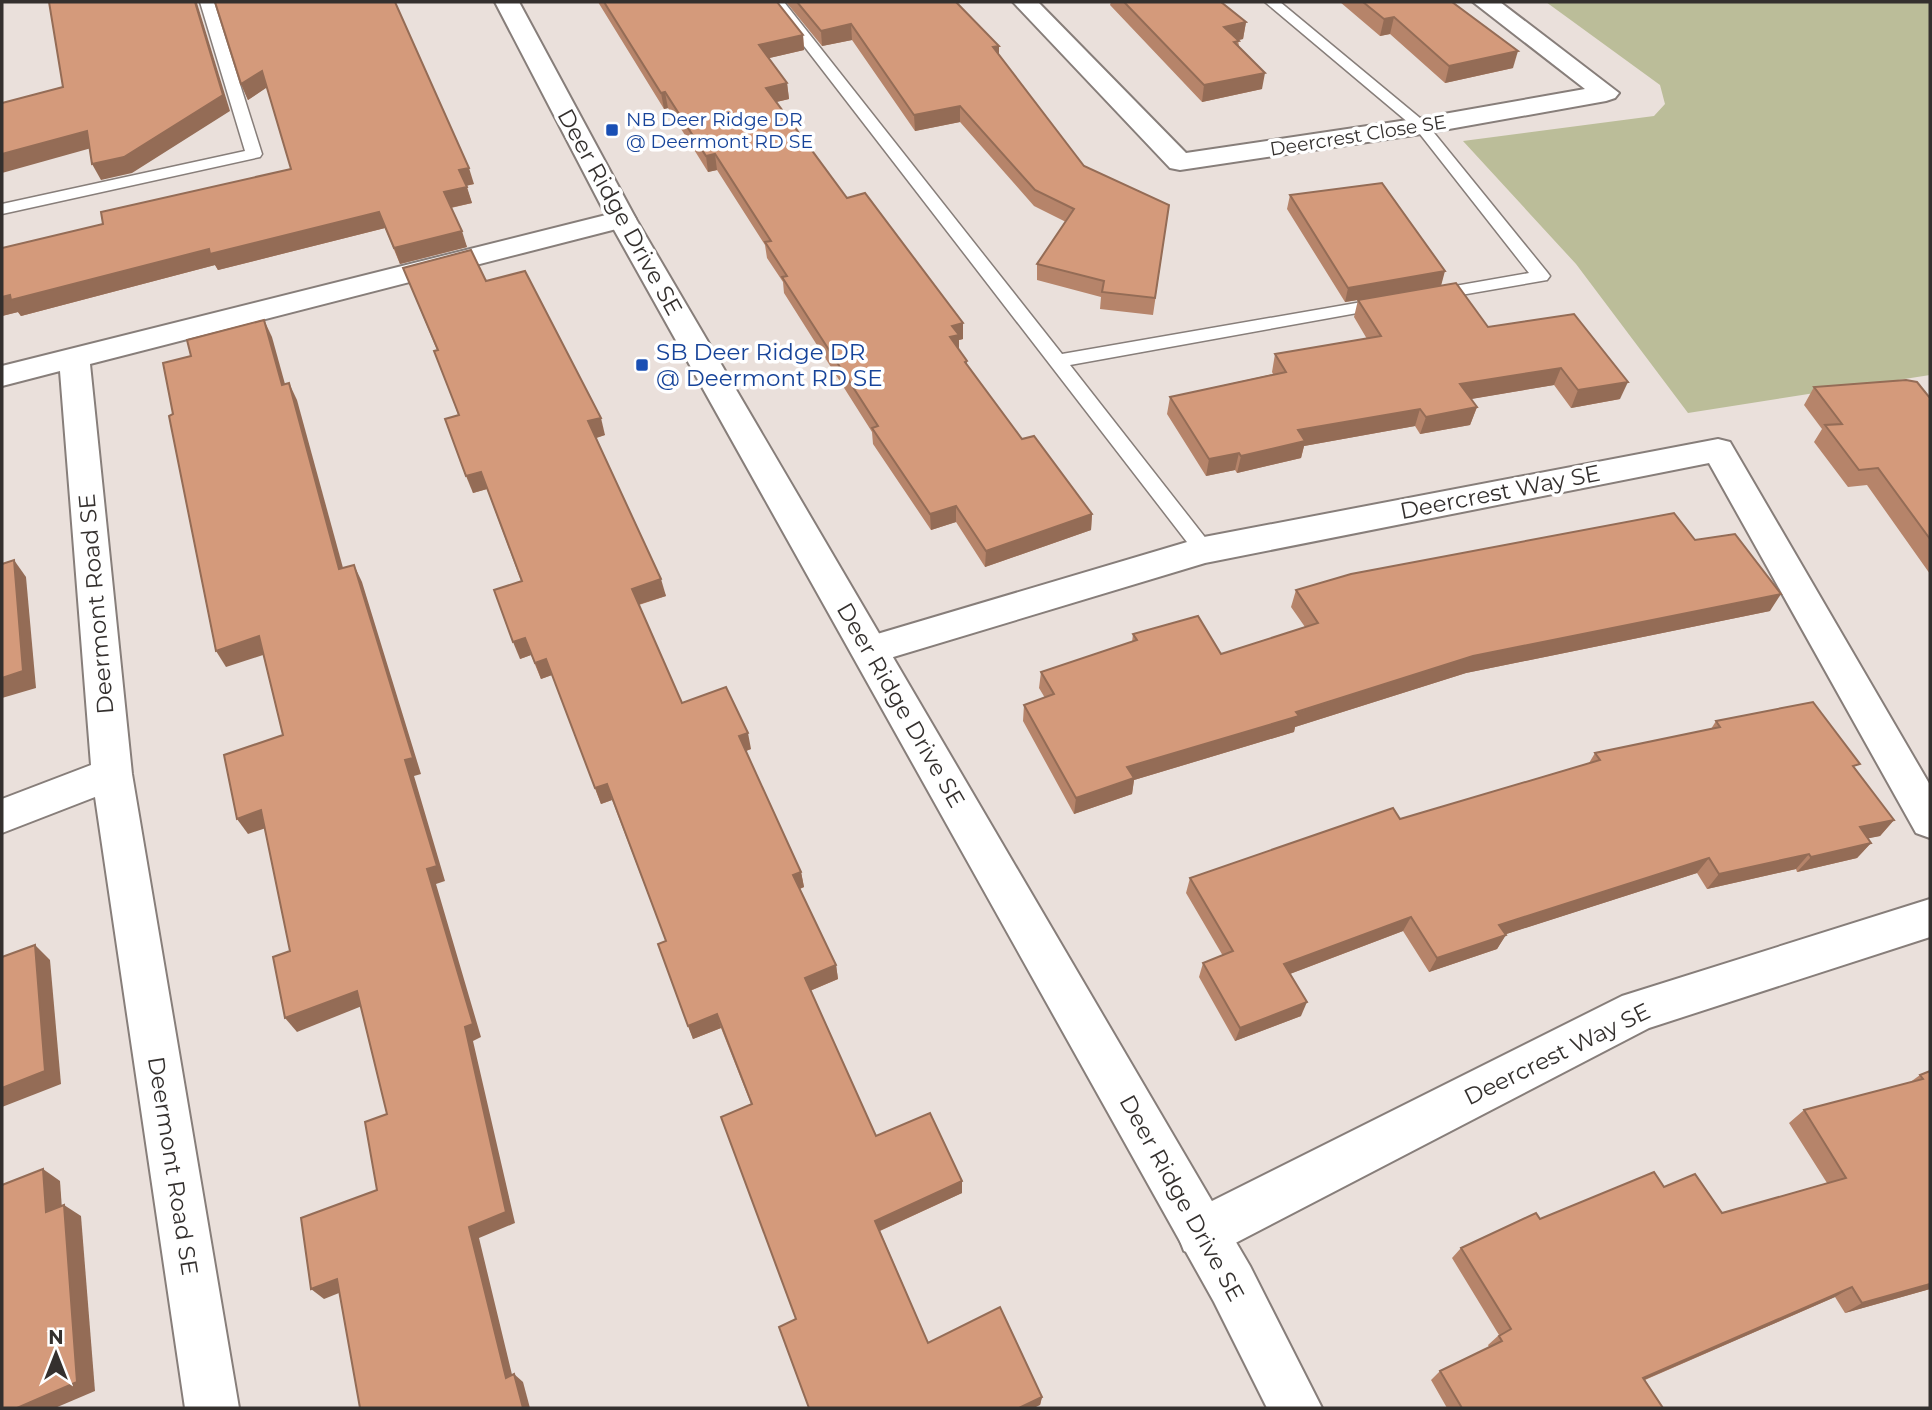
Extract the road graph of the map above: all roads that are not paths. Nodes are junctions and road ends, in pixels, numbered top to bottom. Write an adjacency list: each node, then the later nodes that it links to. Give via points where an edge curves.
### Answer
1 (207, 2): 8 (lane, via 254,154)
2 (507, 2): 9 (street, Deer Ridge Drive SE)
3 (776, 2): 11 (lane)
4 (1024, 2): 7 (street, Deercrest Close SE, via 1180,162)
5 (1272, 2): 7 (lane)
6 (1485, 2): 7 (street, Deercrest Close SE, via 1606,93)
7 (1421, 126): 11 (lane, via 1541,276)
8 (2, 209)
9 (622, 219): 10 (street); 14 (street, Deer Ridge Drive SE)
10 (74, 358): 12 (street); 15 (street, Deermont Road SE)
11 (1057, 361): 13 (lane)
12 (2, 376)
13 (1204, 550): 14 (street, Deercrest Way SE); 17 (street, Deercrest Way SE, via 1718,450)
14 (870, 650): 19 (street, Deer Ridge Drive SE)
15 (112, 774): 16 (street); 20 (street, Deermont Road SE)
16 (2, 816)
17 (1930, 821)
18 (1930, 918): 19 (street, Deercrest Way SE, via 1638,1012)
19 (1202, 1233): 21 (street, Deer Ridge Drive SE)
20 (212, 1408)
21 (1295, 1408)

